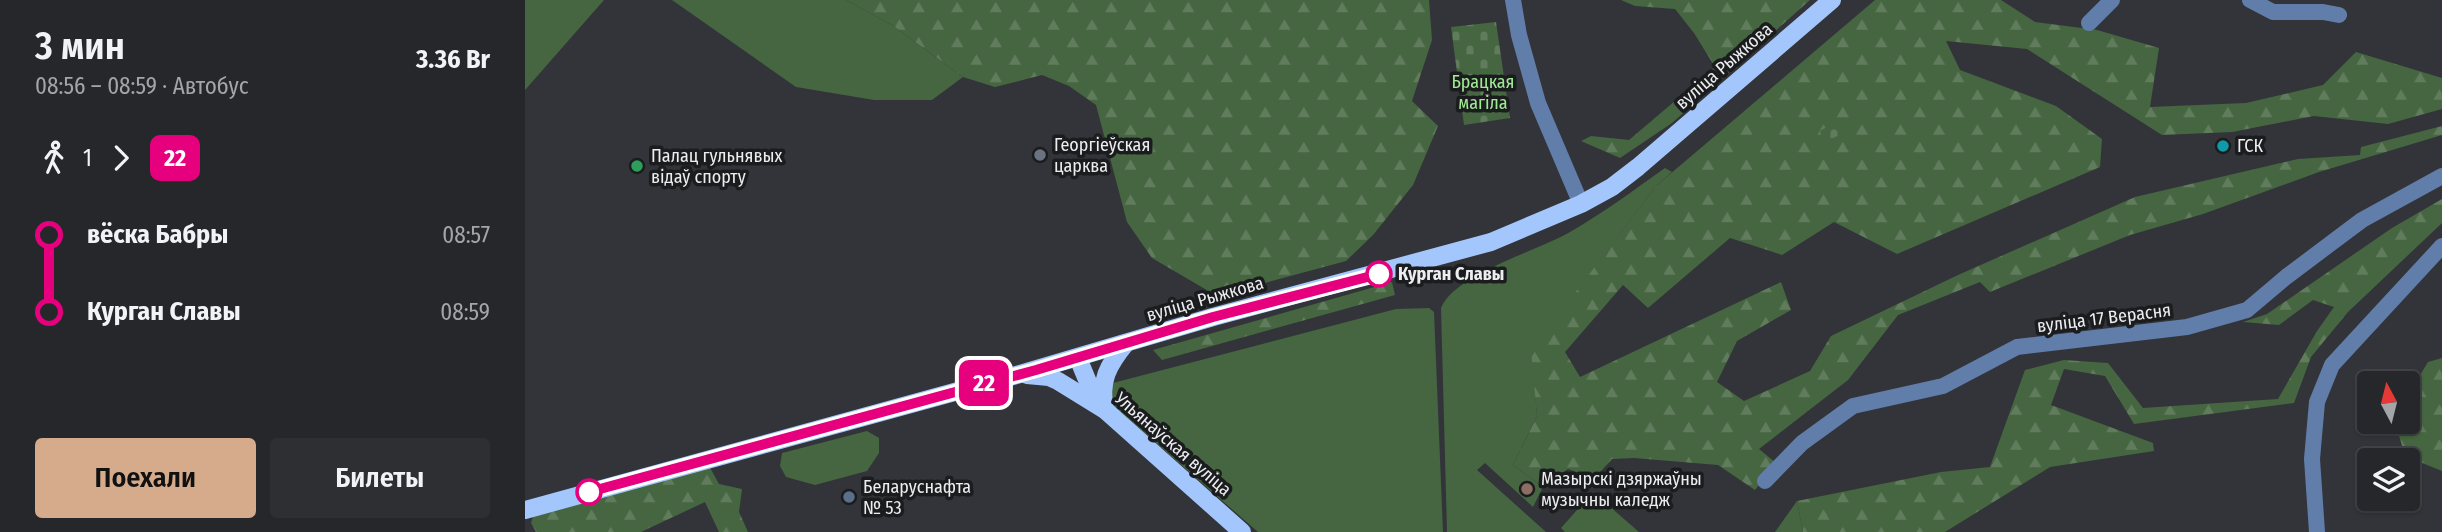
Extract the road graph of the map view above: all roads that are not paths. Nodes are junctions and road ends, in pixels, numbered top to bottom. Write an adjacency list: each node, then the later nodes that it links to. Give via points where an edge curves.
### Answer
1 (1513, 0): 8 (street, via 1538,103)
2 (1832, 0): 8 (main road, вуліца Рыжкова, via 1638,167)
3 (2112, 0): 6 (street)
4 (2250, 0): 5 (street, via 2273,12)
5 (2339, 15)
6 (2089, 23)
7 (2442, 176): 15 (street, вуліца 17 Верасня, via 2362,219 2248,310 2187,327 2017,347 1943,386 1853,406 1801,443)
8 (1581, 204): 10 (main road, вуліца Рыжкова, via 1492,242)
9 (2442, 246): 18 (street, via 2332,365 2317,402 2312,459)
10 (1126, 343): 11 (main road, вуліца Рыжкова); 14 (main road, via 1104,377)
11 (1078, 358): 12 (main road, вуліца Рыжкова); 13 (main road, via 1070,374); 14 (main road)
12 (1020, 374): 13 (main road, Ульянаўская вуліца, via 1049,377); 16 (main road, вуліца Рыжкова)
13 (1074, 392): 14 (main road, Ульянаўская вуліца)
14 (1105, 410): 17 (main road, Ульянаўская вуліца)
15 (1765, 481)
16 (525, 510)
17 (1242, 532)
18 (2317, 532)

